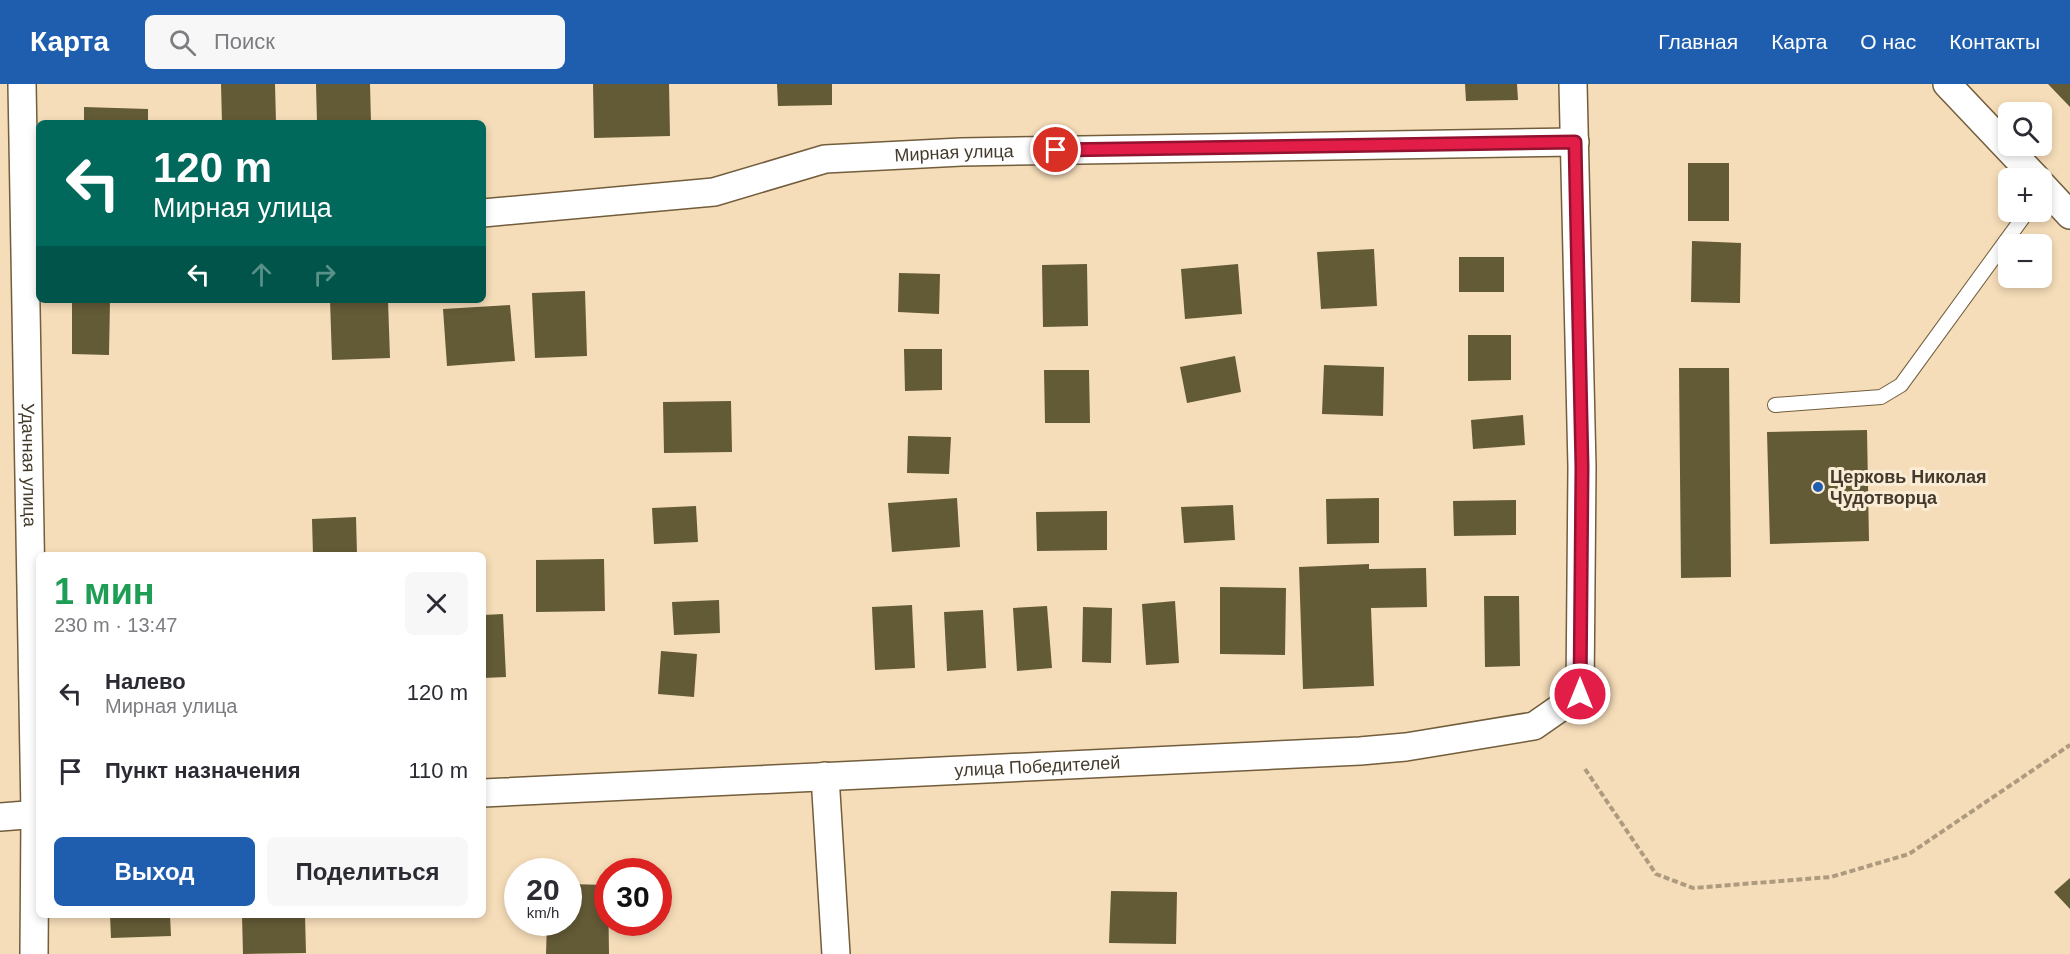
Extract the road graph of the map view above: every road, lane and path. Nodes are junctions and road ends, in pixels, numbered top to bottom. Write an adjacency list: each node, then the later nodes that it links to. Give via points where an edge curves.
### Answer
1 (22, 84): 10 (street, Удачная улица)
2 (1573, 84): 4 (street)
3 (1947, 84): 5 (street)
4 (1575, 142): 7 (street, Мирная улица, via 961,152 825,159 714,192); 15 (street, улица Победителей, via 1582,467 1580,694 1534,726 1406,747)
5 (2024, 168)
6 (2052, 197): 8 (street)
7 (486, 213)
8 (2070, 215)
9 (2020, 222): 11 (lane, via 1902,385 1881,397)
10 (32, 239): 12 (street, Удачная улица)
11 (1775, 405)
12 (36, 699)
13 (2070, 745): 14 (path, via 1909,854 1831,877 1693,888 1656,874)
14 (1585, 769)
15 (825, 776): 16 (street, улица Победителей); 21 (street)
16 (486, 793)
17 (36, 814): 18 (street)
18 (0, 817)
19 (36, 861): 20 (street, Удачная улица)
20 (34, 954)
21 (836, 954)

